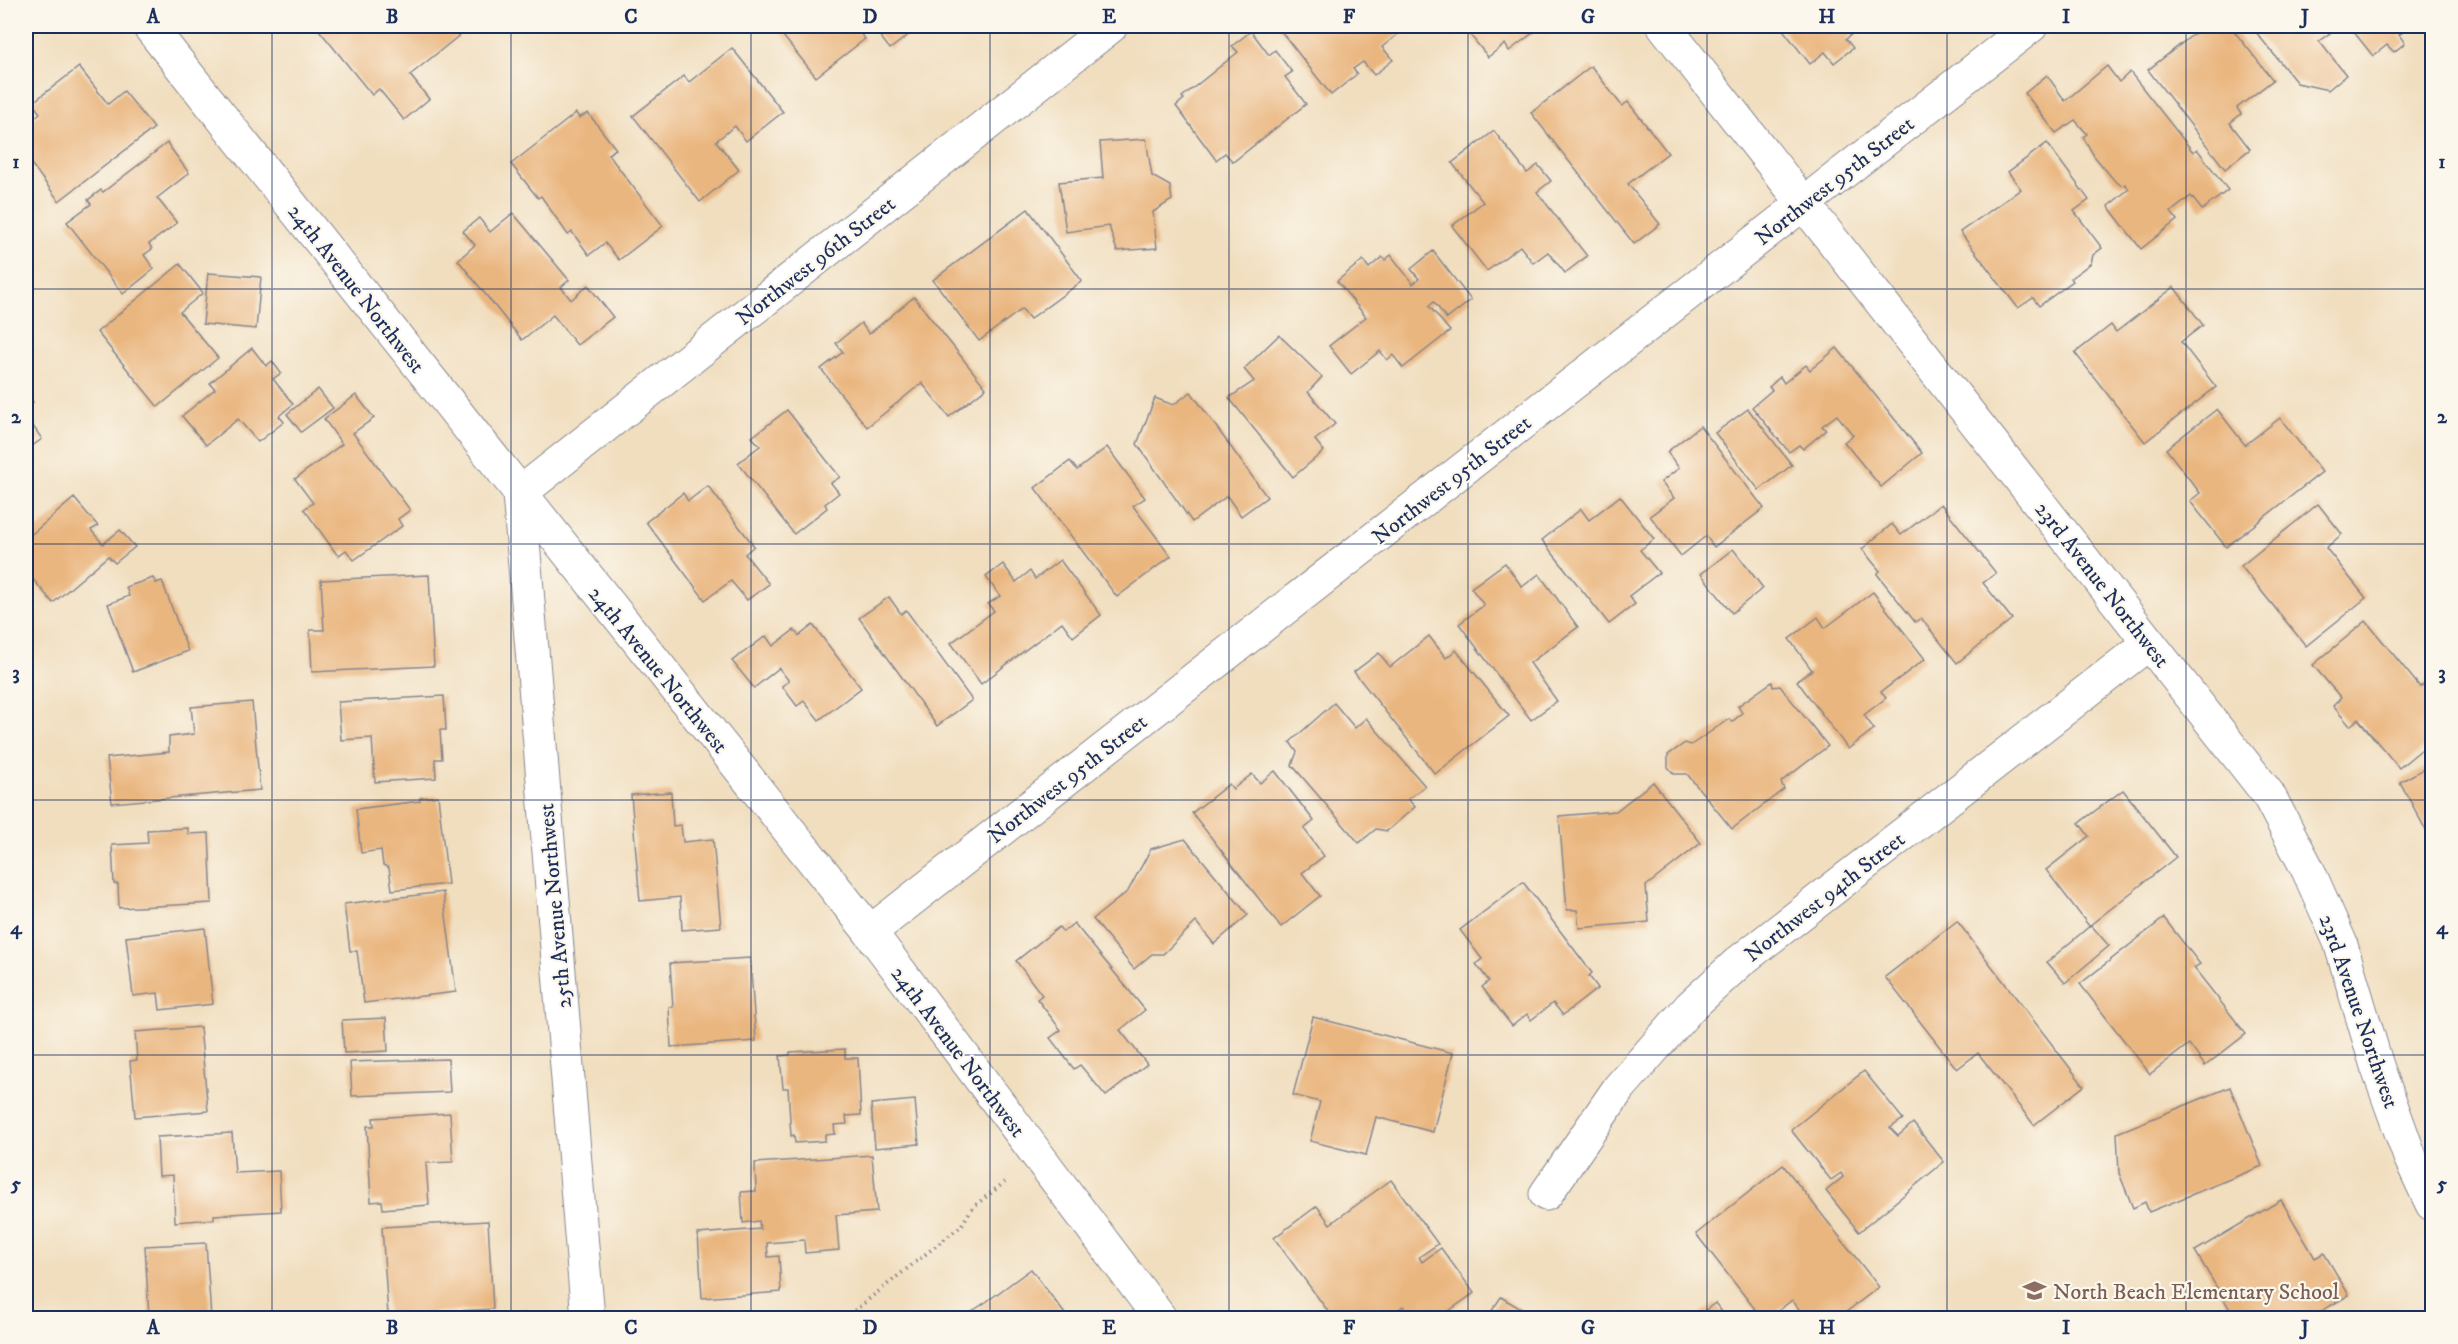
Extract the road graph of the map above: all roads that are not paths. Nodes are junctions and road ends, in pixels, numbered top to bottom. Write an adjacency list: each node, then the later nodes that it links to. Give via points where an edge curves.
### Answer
1 (151, 26): 6 (street, 24th Avenue Northwest)
2 (1111, 26): 6 (street, Northwest 96th Street)
3 (1664, 26): 5 (street, 23rd Avenue Northwest)
4 (2031, 26): 5 (street, Northwest 95th Street)
5 (1804, 204): 7 (street, 23rd Avenue Northwest); 8 (street, Northwest 95th Street)
6 (519, 494): 8 (street, 24th Avenue Northwest); 11 (street, 25th Avenue Northwest)
7 (2149, 643): 9 (street, Northwest 94th Street, via 1739,962 1690,1007 1619,1088); 10 (street, 23rd Avenue Northwest, via 2268,794 2308,870 2340,942 2409,1157)
8 (870, 932): 12 (street, 24th Avenue Northwest)
9 (1546, 1194)
10 (2433, 1204)
11 (588, 1318)
12 (1160, 1318)

